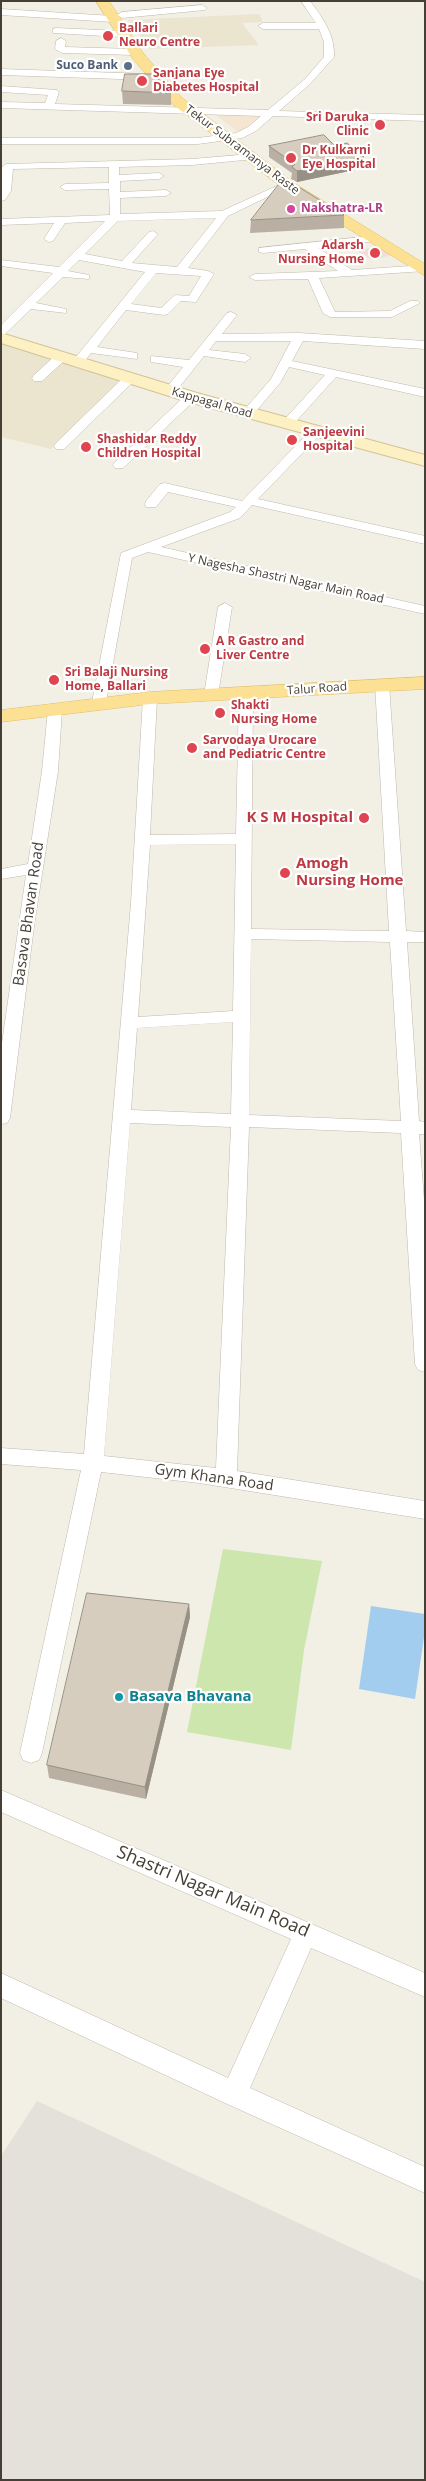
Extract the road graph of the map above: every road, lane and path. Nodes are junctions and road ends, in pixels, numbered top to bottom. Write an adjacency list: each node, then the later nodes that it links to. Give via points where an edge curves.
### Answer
1 (102, 1): 6 (main road, Tekur Subramanya Raste)
2 (113, 1): 6 (main road)
3 (305, 1): 7 (street)
4 (202, 8): 6 (street)
5 (1, 12): 6 (street)
6 (117, 17): 10 (main road, Tekur Subramanya Raste); 18 (main road, via 166,78)
7 (320, 22): 8 (street); 19 (street, via 330,47 329,57)
8 (262, 23)
9 (56, 31): 10 (street)
10 (122, 34): 12 (main road, Tekur Subramanya Raste)
11 (61, 41): 12 (street, via 62,50)
12 (134, 52): 14 (main road, Tekur Subramanya Raste)
13 (1, 72): 14 (street)
14 (154, 77): 18 (main road, Tekur Subramanya Raste, via 176,100)
15 (1, 90): 17 (street, via 54,92)
16 (1, 105): 17 (street)
17 (49, 107): 18 (street)
18 (199, 112): 19 (street); 21 (main road, Tekur Subramanya Raste)
19 (271, 114): 20 (street); 21 (street, via 252,129)
20 (425, 118)
21 (232, 137): 22 (street, via 198,141); 23 (main road, Tekur Subramanya Raste); 44 (main road)
22 (1, 141)
23 (250, 157): 24 (street); 27 (main road, Tekur Subramanya Raste)
24 (114, 164): 25 (street, via 10,166); 28 (street)
25 (4, 171): 31 (street)
26 (159, 176): 28 (street)
27 (287, 185): 32 (street); 38 (main road, Tekur Subramanya Raste)
28 (115, 186): 29 (street); 30 (street); 33 (street)
29 (65, 188)
30 (166, 192)
31 (3, 194)
32 (224, 214): 33 (street); 46 (street)
33 (115, 218): 34 (street); 41 (street)
34 (62, 219): 35 (street); 37 (street)
35 (1, 222)
36 (153, 234): 43 (street)
37 (49, 239)
38 (372, 239): 39 (street); 44 (main road, Tekur Subramanya Raste)
39 (308, 246): 40 (street); 48 (street)
40 (264, 250)
41 (77, 256): 43 (street); 47 (street)
42 (1, 263): 47 (street)
43 (124, 265): 45 (street)
44 (422, 267): 48 (street)
45 (152, 270): 46 (street); 54 (street)
46 (180, 270): 54 (street, via 208,274 192,300 179,297 164,312)
47 (61, 272): 50 (street); 53 (street)
48 (350, 274): 49 (street)
49 (312, 275): 51 (street); 52 (street, via 329,313 334,315 392,314)
50 (85, 277)
51 (254, 277)
52 (414, 303)
53 (28, 305): 55 (street); 58 (street)
54 (119, 310): 57 (street); 63 (street)
55 (62, 311)
56 (231, 315): 61 (street)
57 (159, 321)
58 (1, 332)
59 (299, 337): 61 (street); 62 (street); 70 (street)
60 (1, 338): 66 (main road, Kappagal Road)
61 (212, 338): 64 (street)
62 (425, 345)
63 (89, 349): 65 (street); 69 (street)
64 (200, 352): 67 (street); 71 (street)
65 (133, 356)
66 (61, 358): 69 (main road, Kappagal Road); 73 (street)
67 (245, 358)
68 (155, 359): 71 (street)
69 (77, 363): 74 (main road, Kappagal Road)
70 (285, 363): 72 (street); 78 (street, via 276,380)
71 (191, 364): 75 (street)
72 (333, 373): 76 (street); 79 (street)
73 (38, 378)
74 (129, 379): 75 (main road, Kappagal Road); 81 (street)
75 (170, 390): 77 (main road, Kappagal Road)
76 (425, 393)
77 (191, 397): 78 (main road, Kappagal Road); 83 (street)
78 (248, 413): 79 (main road, Kappagal Road)
79 (287, 424): 80 (main road, Kappagal Road)
80 (316, 432): 82 (main road, Kappagal Road); 84 (street)
81 (60, 446)
82 (425, 460)
83 (119, 465)
84 (246, 503): 85 (street, via 166,487); 86 (street); 87 (street, via 235,515)
85 (151, 504)
86 (425, 540)
87 (146, 548): 89 (street, Y Nagesha Shastri Nagar Main Road); 95 (street, via 126,556)
88 (225, 607): 93 (street)
89 (425, 610)
90 (425, 683): 91 (main road, Talur Road)
91 (382, 684): 92 (main road, Talur Road); 103 (street)
92 (246, 693): 93 (main road, Talur Road); 98 (street)
93 (211, 695): 94 (main road, Talur Road)
94 (150, 698): 95 (main road, Talur Road); 99 (street)
95 (99, 702): 96 (main road, Talur Road)
96 (55, 710): 97 (main road, Talur Road); 100 (street, Basava Bhavan Road, via 50,771)
97 (1, 716)
98 (244, 839): 99 (street); 102 (street)
99 (142, 840): 106 (street)
100 (35, 868): 101 (street); 107 (street, Basava Bhavan Road)
101 (1, 874)
102 (244, 934): 103 (street); 105 (street)
103 (398, 936): 104 (street); 111 (street)
104 (425, 937)
105 (242, 1016): 106 (street); 110 (street)
106 (130, 1023): 108 (street)
107 (7, 1029): 109 (street, Basava Bhavan Road)
108 (122, 1116): 110 (street); 114 (street)
109 (1, 1118)
110 (240, 1121): 111 (street); 115 (street)
111 (417, 1128): 112 (street)
112 (425, 1364)
113 (1, 1456): 114 (street, Gym Khana Road)
114 (93, 1463): 115 (street, Gym Khana Road); 117 (street)
115 (226, 1478): 116 (street, Gym Khana Road)
116 (425, 1510)
117 (31, 1753)
118 (1, 1801): 119 (street, Shastri Nagar Main Road)
119 (306, 1932): 121 (street, Shastri Nagar Main Road); 122 (street)
120 (1, 1985): 122 (street)
121 (425, 1985)
122 (234, 2094): 123 (street)
123 (425, 2180)

